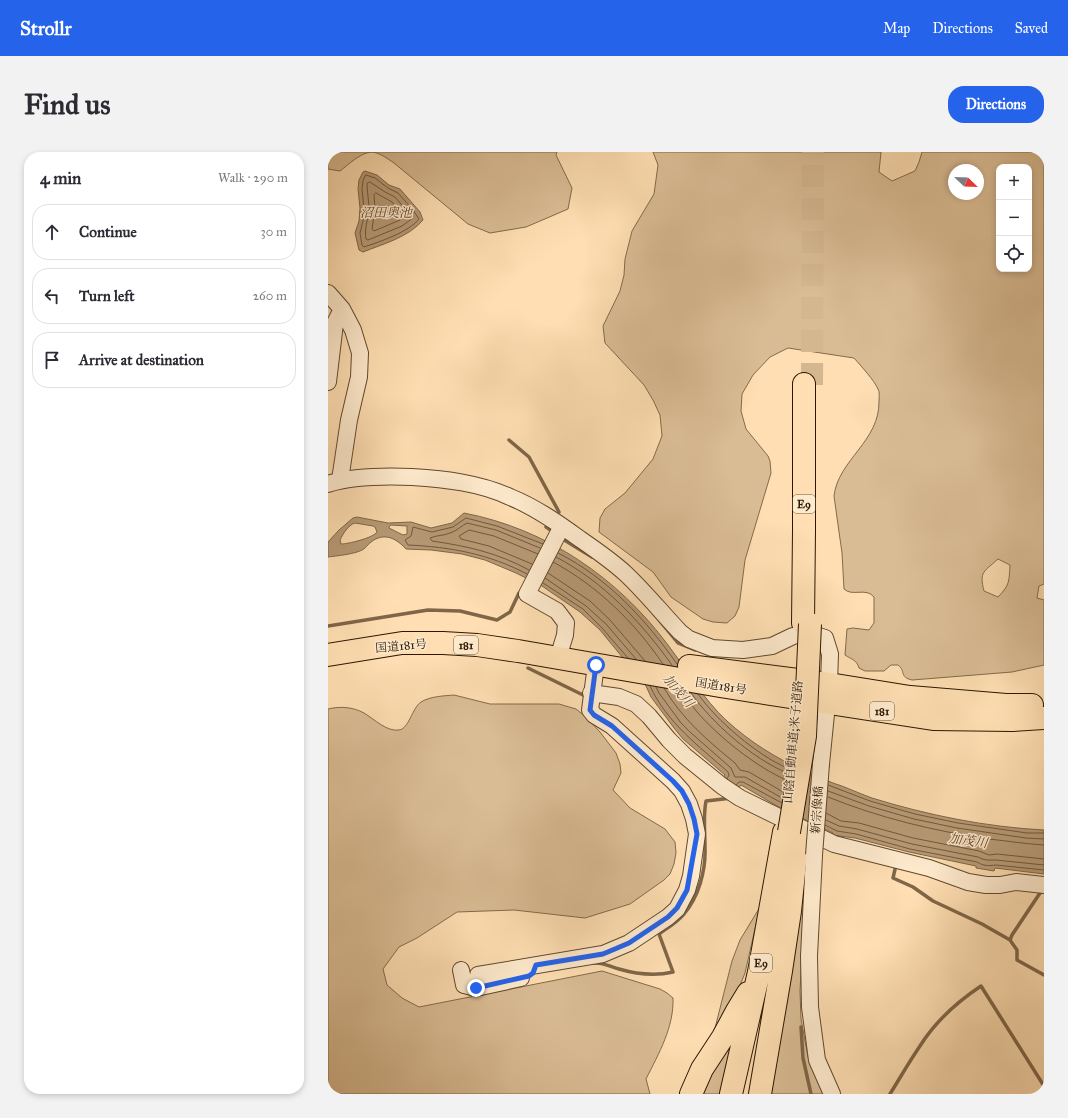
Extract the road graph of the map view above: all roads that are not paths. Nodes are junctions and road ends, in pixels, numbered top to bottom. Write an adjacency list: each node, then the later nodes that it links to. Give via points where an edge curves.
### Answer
1 (328, 293): 2 (street)
2 (342, 309): 3 (street, via 335,323); 5 (street, via 353,330 360,352 359,377)
3 (328, 382)
4 (808, 385): 7 (highway, 山陰自動車道;米子道路 / E9)
5 (334, 482): 6 (street, via 395,476 466,483 510,496 538,511)
6 (560, 529): 9 (street, via 527,594 557,611 566,623); 13 (street, 新宗像橋, via 608,558 689,639 712,648 743,650 772,646 793,636 808,633 825,638 830,654)
7 (807, 624): 16 (highway, 山陰自動車道;米子道路 / E9, via 792,758); 16 (highway, 山陰自動車道;米子道路 / E9, bridge, via 805,736)
8 (328, 643): 9 (highway, 国道181号 / 181, via 340,639 416,629 479,632)
9 (560, 653): 10 (highway, 国道181号 / 181, via 443,643 402,643); 11 (highway, 国道181号 / 181)
10 (328, 655)
11 (600, 661): 12 (street); 13 (highway, 国道181号 / 181)
12 (591, 693): 17 (street, via 636,704 685,756 722,786 740,798 834,844 930,868 968,882 986,885 1016,882); 18 (street, via 590,710 594,715 612,726 668,776 686,798 697,834 691,876 677,908 629,943 603,954)
13 (829, 693): 14 (highway, 国道181号 / 181, via 1006,705); 15 (highway, 国道181号 / 181, via 933,719); 26 (street, 新宗像橋, bridge, via 823,732 809,956 810,1007 817,1060)
14 (1044, 705)
15 (1044, 718)
16 (790, 833): 20 (highway, 山陰自動車道;米子道路 / E9); 24 (highway, 山陰自動車道;米子道路 / E9, via 766,974); 25 (highway, via 790,911)
17 (1044, 885)
18 (536, 965): 19 (street, via 529,976 476,988 464,985); 21 (street)
19 (461, 970)
20 (759, 972): 22 (highway, via 702,1069); 23 (highway, 山陰自動車道;米子道路 / E9)
21 (478, 975)
22 (691, 1094)
23 (731, 1094)
24 (737, 1094)
25 (760, 1094)
26 (832, 1094)

